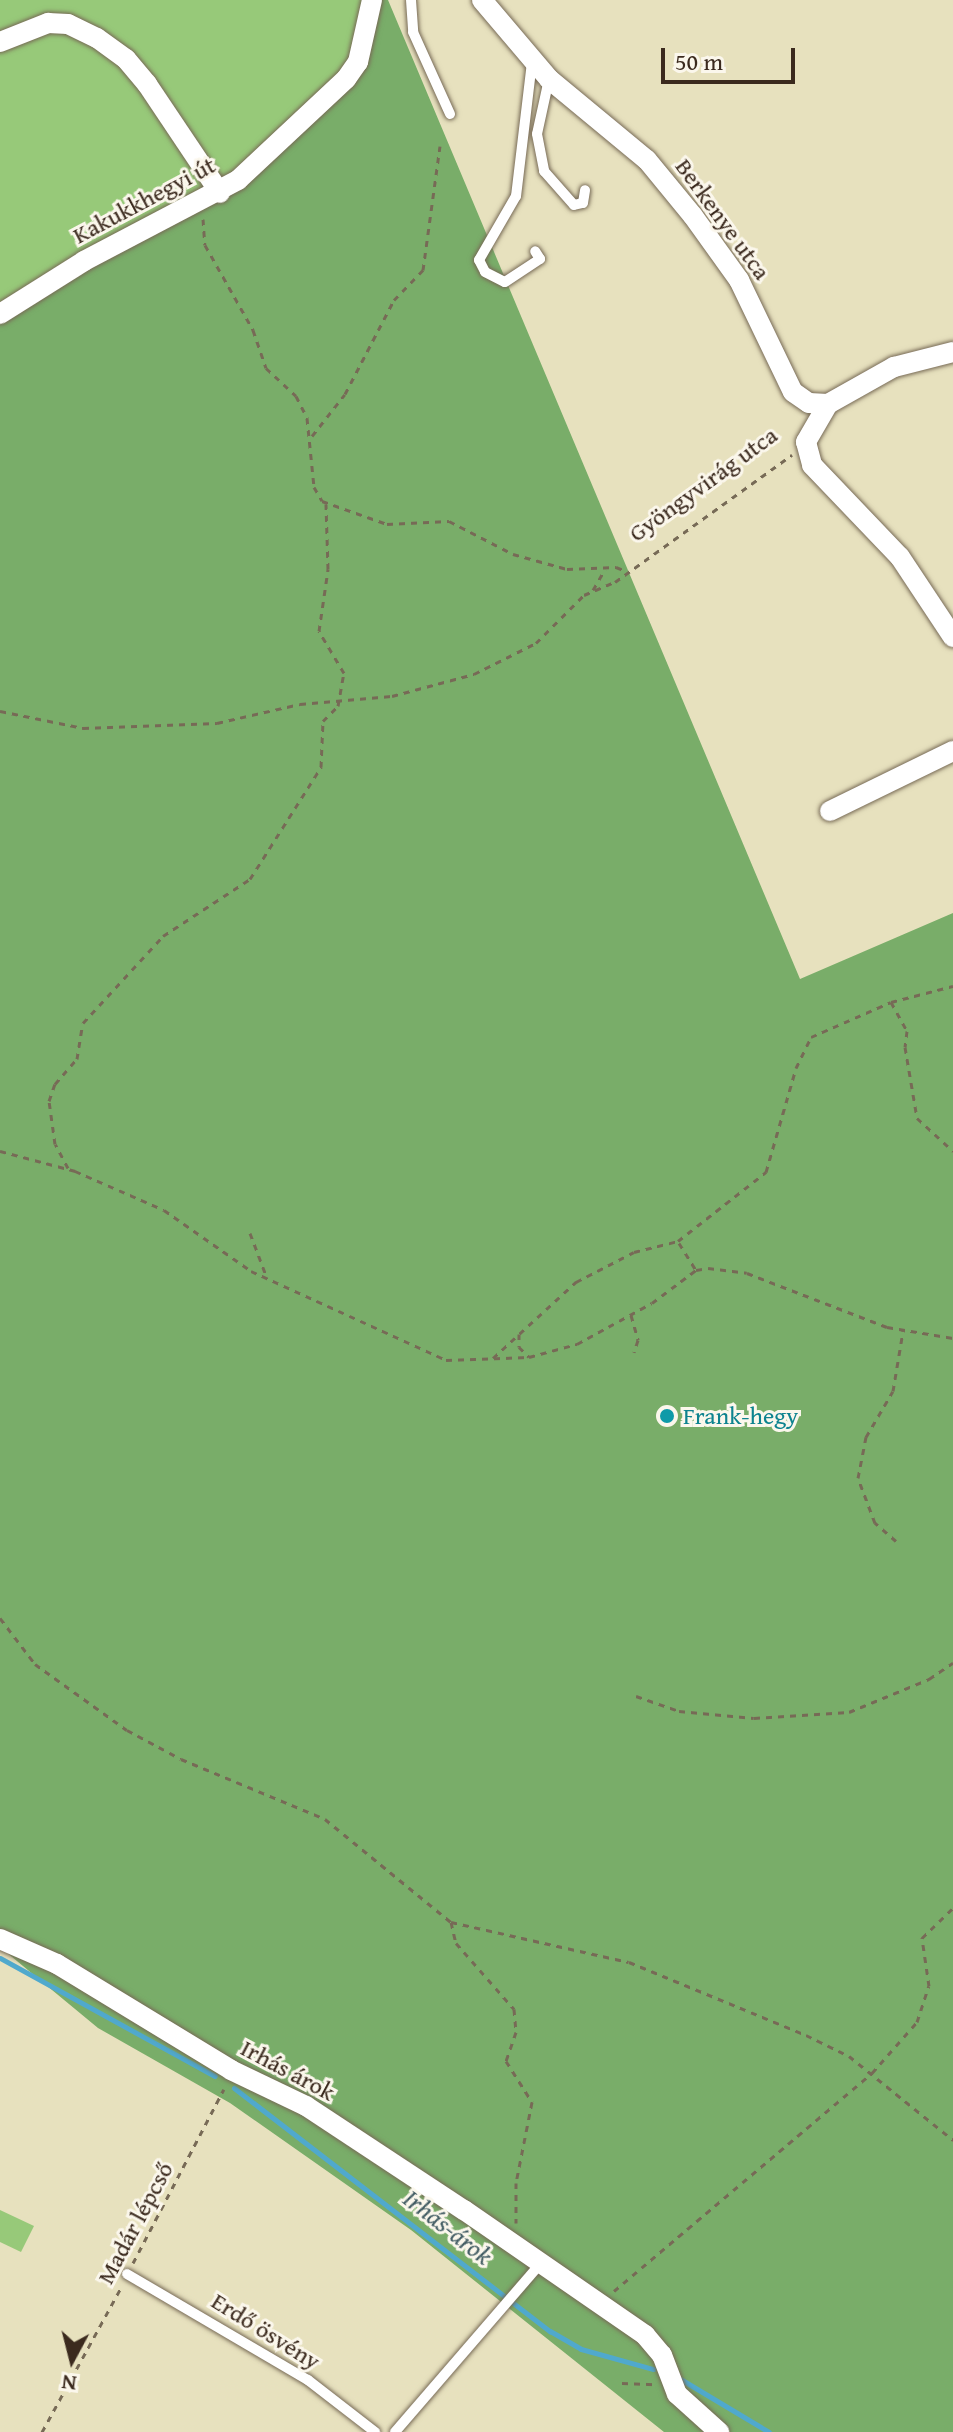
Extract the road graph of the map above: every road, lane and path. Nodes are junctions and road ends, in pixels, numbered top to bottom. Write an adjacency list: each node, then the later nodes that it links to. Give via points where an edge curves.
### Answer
1 (372, 0): 10 (street, Kakukkhegyi út, via 358,62 346,79)
2 (411, 0): 7 (lane, via 413,32)
3 (482, 0): 5 (street, Berkenye utca)
4 (0, 43): 10 (street, via 48,23 68,24 97,38 126,59 147,84)
5 (533, 60): 6 (street, Berkenye utca); 11 (lane, via 516,196 479,260 485,272 505,282 540,259)
6 (549, 79): 9 (lane, via 537,134 544,171 574,205 583,203); 14 (street, Berkenye utca, via 647,160 739,280 793,392 809,403)
7 (450, 114)
8 (440, 146): 15 (path, via 423,270 394,300 345,394)
9 (585, 190)
10 (212, 196): 12 (street, Kakukkhegyi út, via 84,261); 15 (path, via 203,228 208,251 253,330 266,368 296,396)
11 (535, 251)
12 (0, 314)
13 (953, 352): 14 (street, via 894,367)
14 (828, 404): 16 (street)
15 (312, 436): 17 (path, via 314,487)
16 (806, 442): 19 (path, Gyöngyvirág utca); 21 (street, via 812,465 900,557)
17 (326, 504): 18 (path, via 387,524 440,519 513,554 567,569); 22 (path, via 328,569 319,631 341,664)
18 (605, 569): 19 (path); 20 (path)
19 (629, 570): 20 (path, Gyöngyvirág utca)
20 (592, 591): 22 (path, via 511,659 425,689)
21 (953, 637)
22 (339, 701): 23 (path, via 217,723 88,728); 30 (path, via 323,721 319,771 308,780 290,821 253,876 163,936 83,1023 77,1059 55,1084 49,1101 55,1144)
23 (0, 711)
24 (953, 751): 25 (street)
25 (830, 811)
26 (953, 986): 27 (path)
27 (891, 1002): 29 (path, via 907,1031 914,1110 923,1126 939,1134); 32 (path, via 811,1037 796,1068 766,1172)
28 (0, 1151): 30 (path)
29 (953, 1151)
30 (68, 1168): 34 (path, via 172,1215)
31 (250, 1233): 34 (path)
32 (678, 1241): 33 (path); 37 (path, via 642,1249 583,1278)
33 (696, 1270): 35 (path); 36 (path, via 747,1273)
34 (267, 1278): 41 (path, via 431,1356)
35 (631, 1315): 39 (path, via 638,1334); 40 (path, via 577,1344)
36 (903, 1331): 38 (path); 42 (path, via 893,1391 866,1437 858,1478 875,1523)
37 (519, 1333): 40 (path, via 521,1351); 41 (path)
38 (953, 1338)
39 (634, 1352)
40 (529, 1357): 41 (path)
41 (490, 1360)
42 (896, 1541)
43 (0, 1618): 47 (path, via 35,1664 127,1730 181,1759 325,1819)
44 (953, 1663): 45 (path, via 929,1679 849,1712 754,1718 679,1711)
45 (636, 1696)
46 (953, 1908): 50 (path, via 922,1938 929,1986 917,2022)
47 (451, 1922): 50 (path, via 629,1962 806,2035); 52 (path, via 456,1943 514,2009 516,2032 506,2061 532,2102 516,2183)
48 (0, 1939): 49 (street, Irhás árok, via 57,1964)
49 (231, 2070): 52 (street, Irhás árok, via 350,2133); 54 (path, Madár lépcső, via 215,2111)
50 (872, 2073): 51 (path); 55 (path)
51 (953, 2140)
52 (517, 2250): 53 (street, Irhás árok)
53 (540, 2264): 55 (street, Irhás árok); 60 (lane)
54 (127, 2274): 58 (path, Madár lépcső); 59 (lane, Erdő ösvény, via 308,2380)
55 (598, 2306): 57 (street, Irhás árok, via 654,2344)
56 (622, 2383): 57 (path)
57 (670, 2385): 61 (street)
58 (42, 2432)
59 (375, 2432)
60 (395, 2432)
61 (719, 2432)

